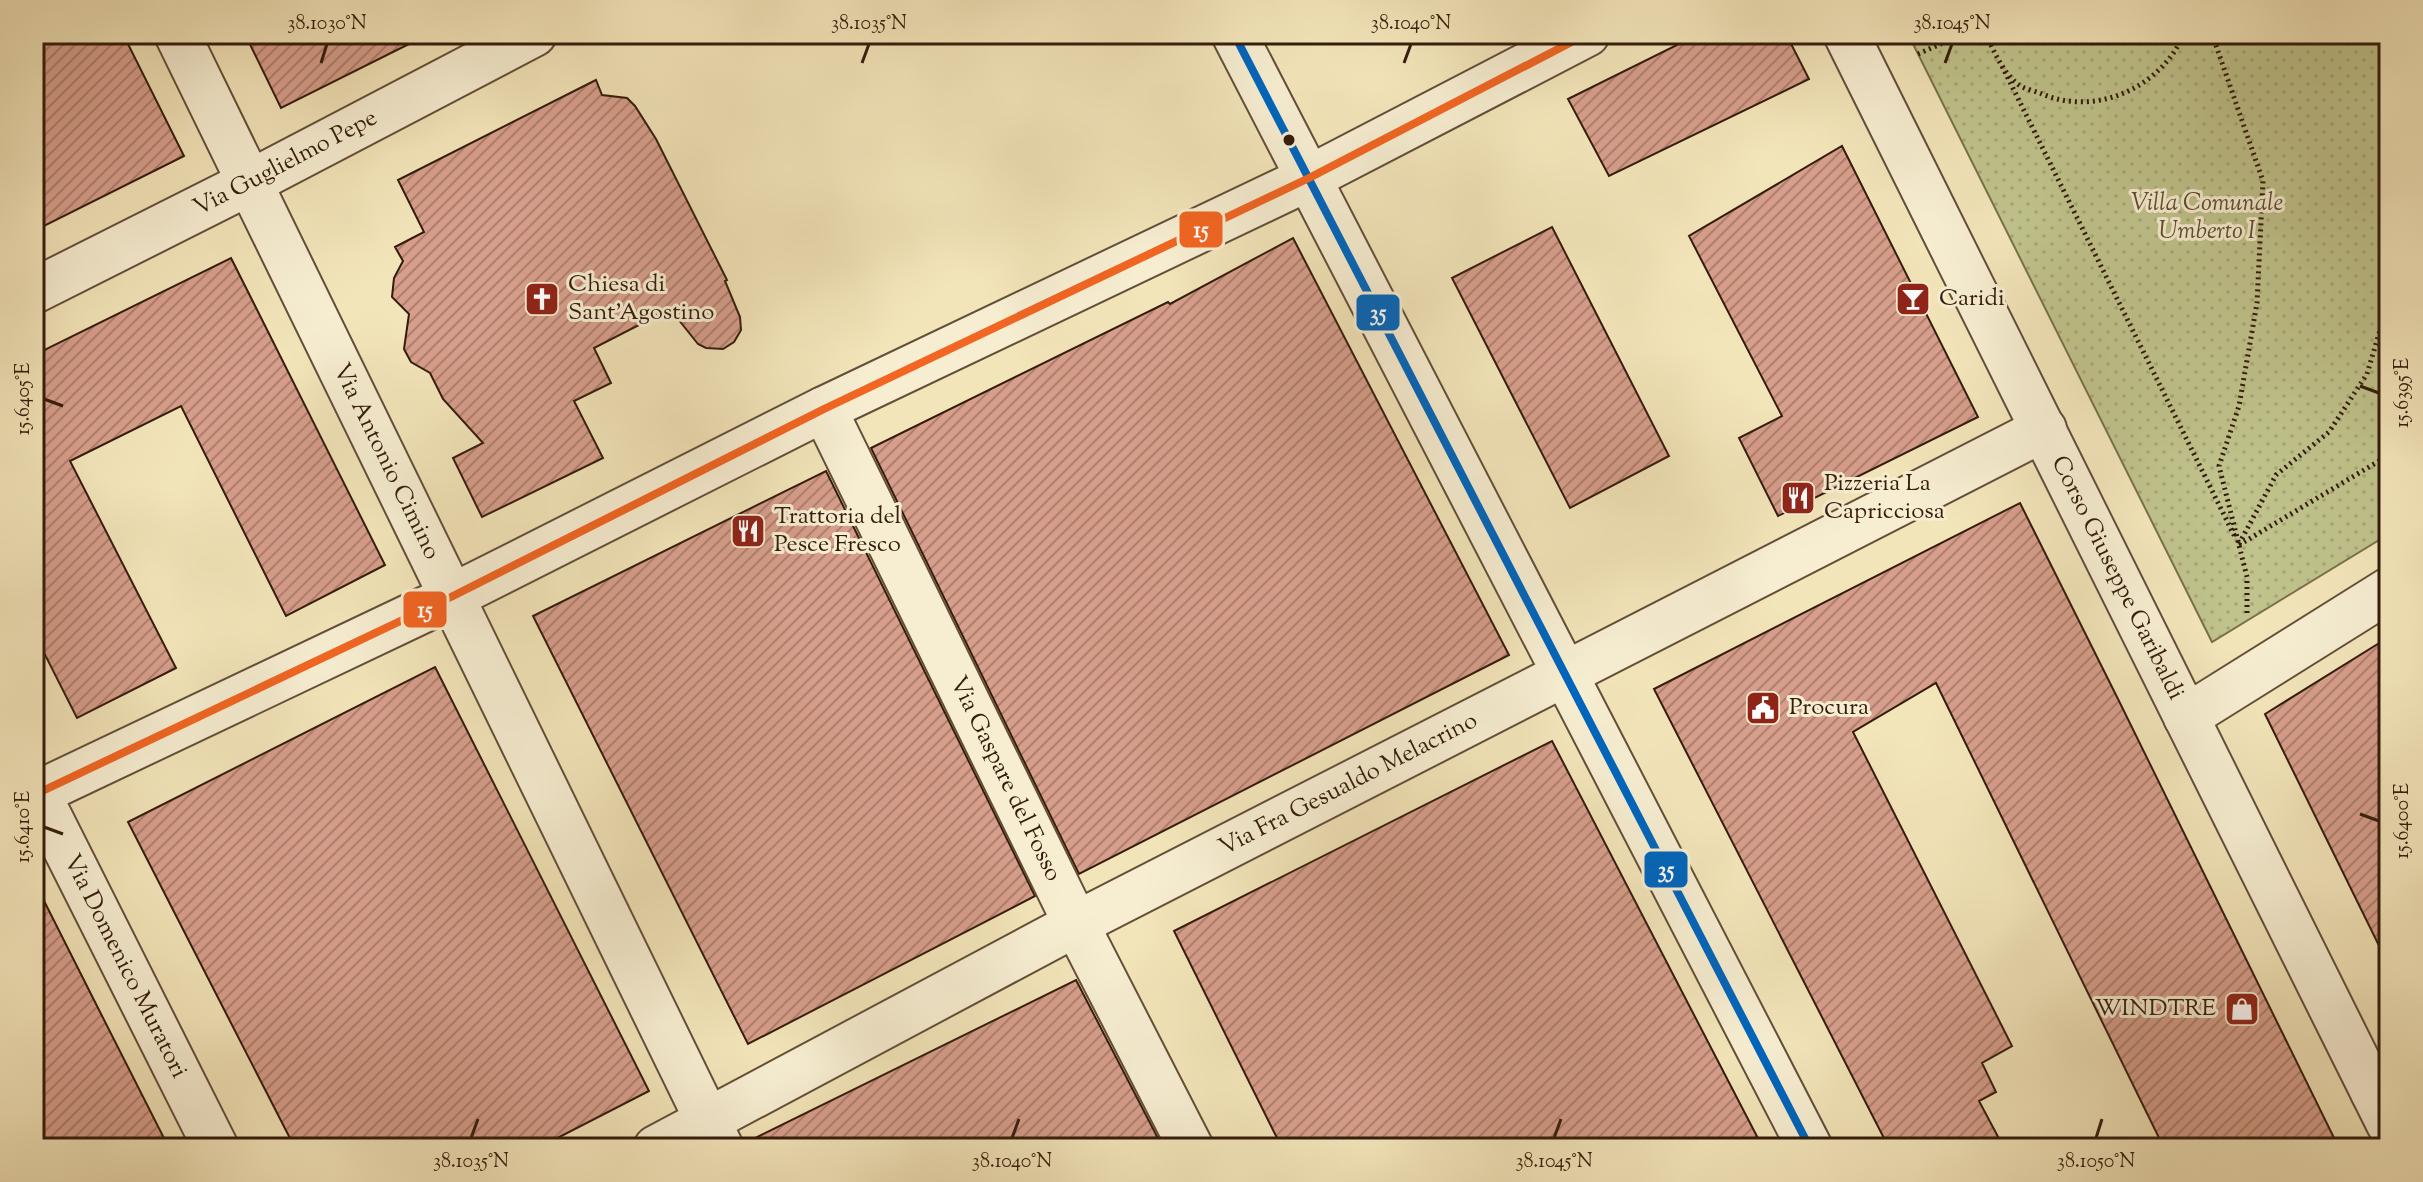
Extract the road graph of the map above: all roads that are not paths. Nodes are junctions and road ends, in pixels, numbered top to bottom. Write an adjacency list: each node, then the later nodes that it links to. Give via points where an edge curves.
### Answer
1 (177, 34): 7 (street, Via Antonio Cimino)
2 (534, 34): 7 (street, Via Guglielmo Pepe)
3 (1234, 34): 6 (street)
4 (1587, 34): 6 (street)
5 (1846, 34): 10 (street, Corso Giuseppe Garibaldi)
6 (1309, 178): 9 (street); 13 (street)
7 (251, 182): 8 (street, Via Guglielmo Pepe); 12 (street, Via Antonio Cimino)
8 (34, 291)
9 (824, 409): 12 (street); 16 (street, Via Gaspare del Fosso)
10 (2044, 429): 13 (street, Via Fra Gesualdo Melacrino); 14 (street, Corso Giuseppe Garibaldi)
11 (2389, 590): 14 (street)
12 (451, 597): 15 (street); 18 (street, Via Antonio Cimino)
13 (1565, 674): 16 (street, Via Fra Gesualdo Melacrino); 22 (street)
14 (2186, 717): 17 (street, Corso Giuseppe Garibaldi)
15 (35, 791): 19 (street, Via Domenico Muratori)
16 (1076, 924): 18 (street, Via Fra Gesualdo Melacrino); 21 (street, Via Gaspare del Fosso)
17 (2384, 1098)
18 (715, 1135): 20 (street, Via Fra Gesualdo Melacrino)
19 (216, 1148)
20 (656, 1148)
21 (1191, 1148)
22 (1810, 1148)

